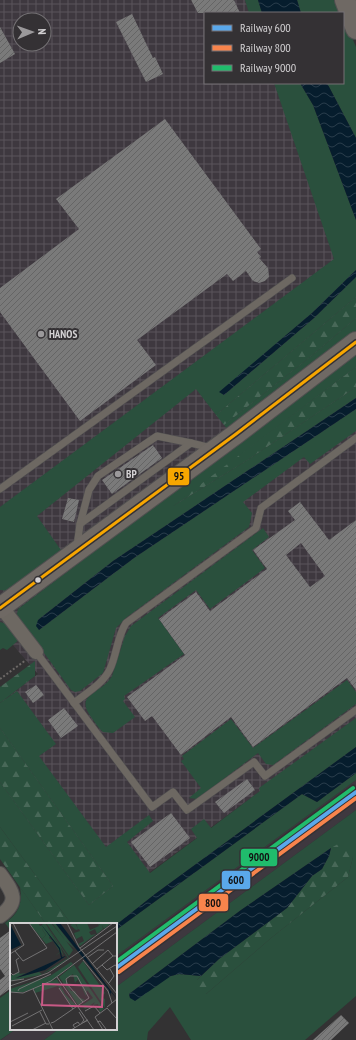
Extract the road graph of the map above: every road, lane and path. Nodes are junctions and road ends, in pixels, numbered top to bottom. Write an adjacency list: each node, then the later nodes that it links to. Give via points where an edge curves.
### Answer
1 (345, 0): 2 (main road)
2 (356, 28)
3 (292, 278): 8 (lane)
4 (356, 342): 7 (main road)
5 (356, 438): 14 (lane, via 261,508 256,528 126,623 107,675)
6 (191, 443): 7 (lane); 9 (lane); 9 (lane, via 157,436 98,476 89,490)
7 (215, 449): 10 (main road)
8 (0, 489)
9 (80, 524): 10 (lane)
10 (76, 552): 11 (main road)
11 (0, 607): 12 (street)
12 (36, 652): 13 (path); 14 (lane)
13 (0, 679)
14 (74, 703): 15 (lane, via 152,807 173,792 187,810 254,762 265,776)
15 (356, 710)
16 (0, 874): 17 (street, via 13,896 11,906)
17 (0, 916)

